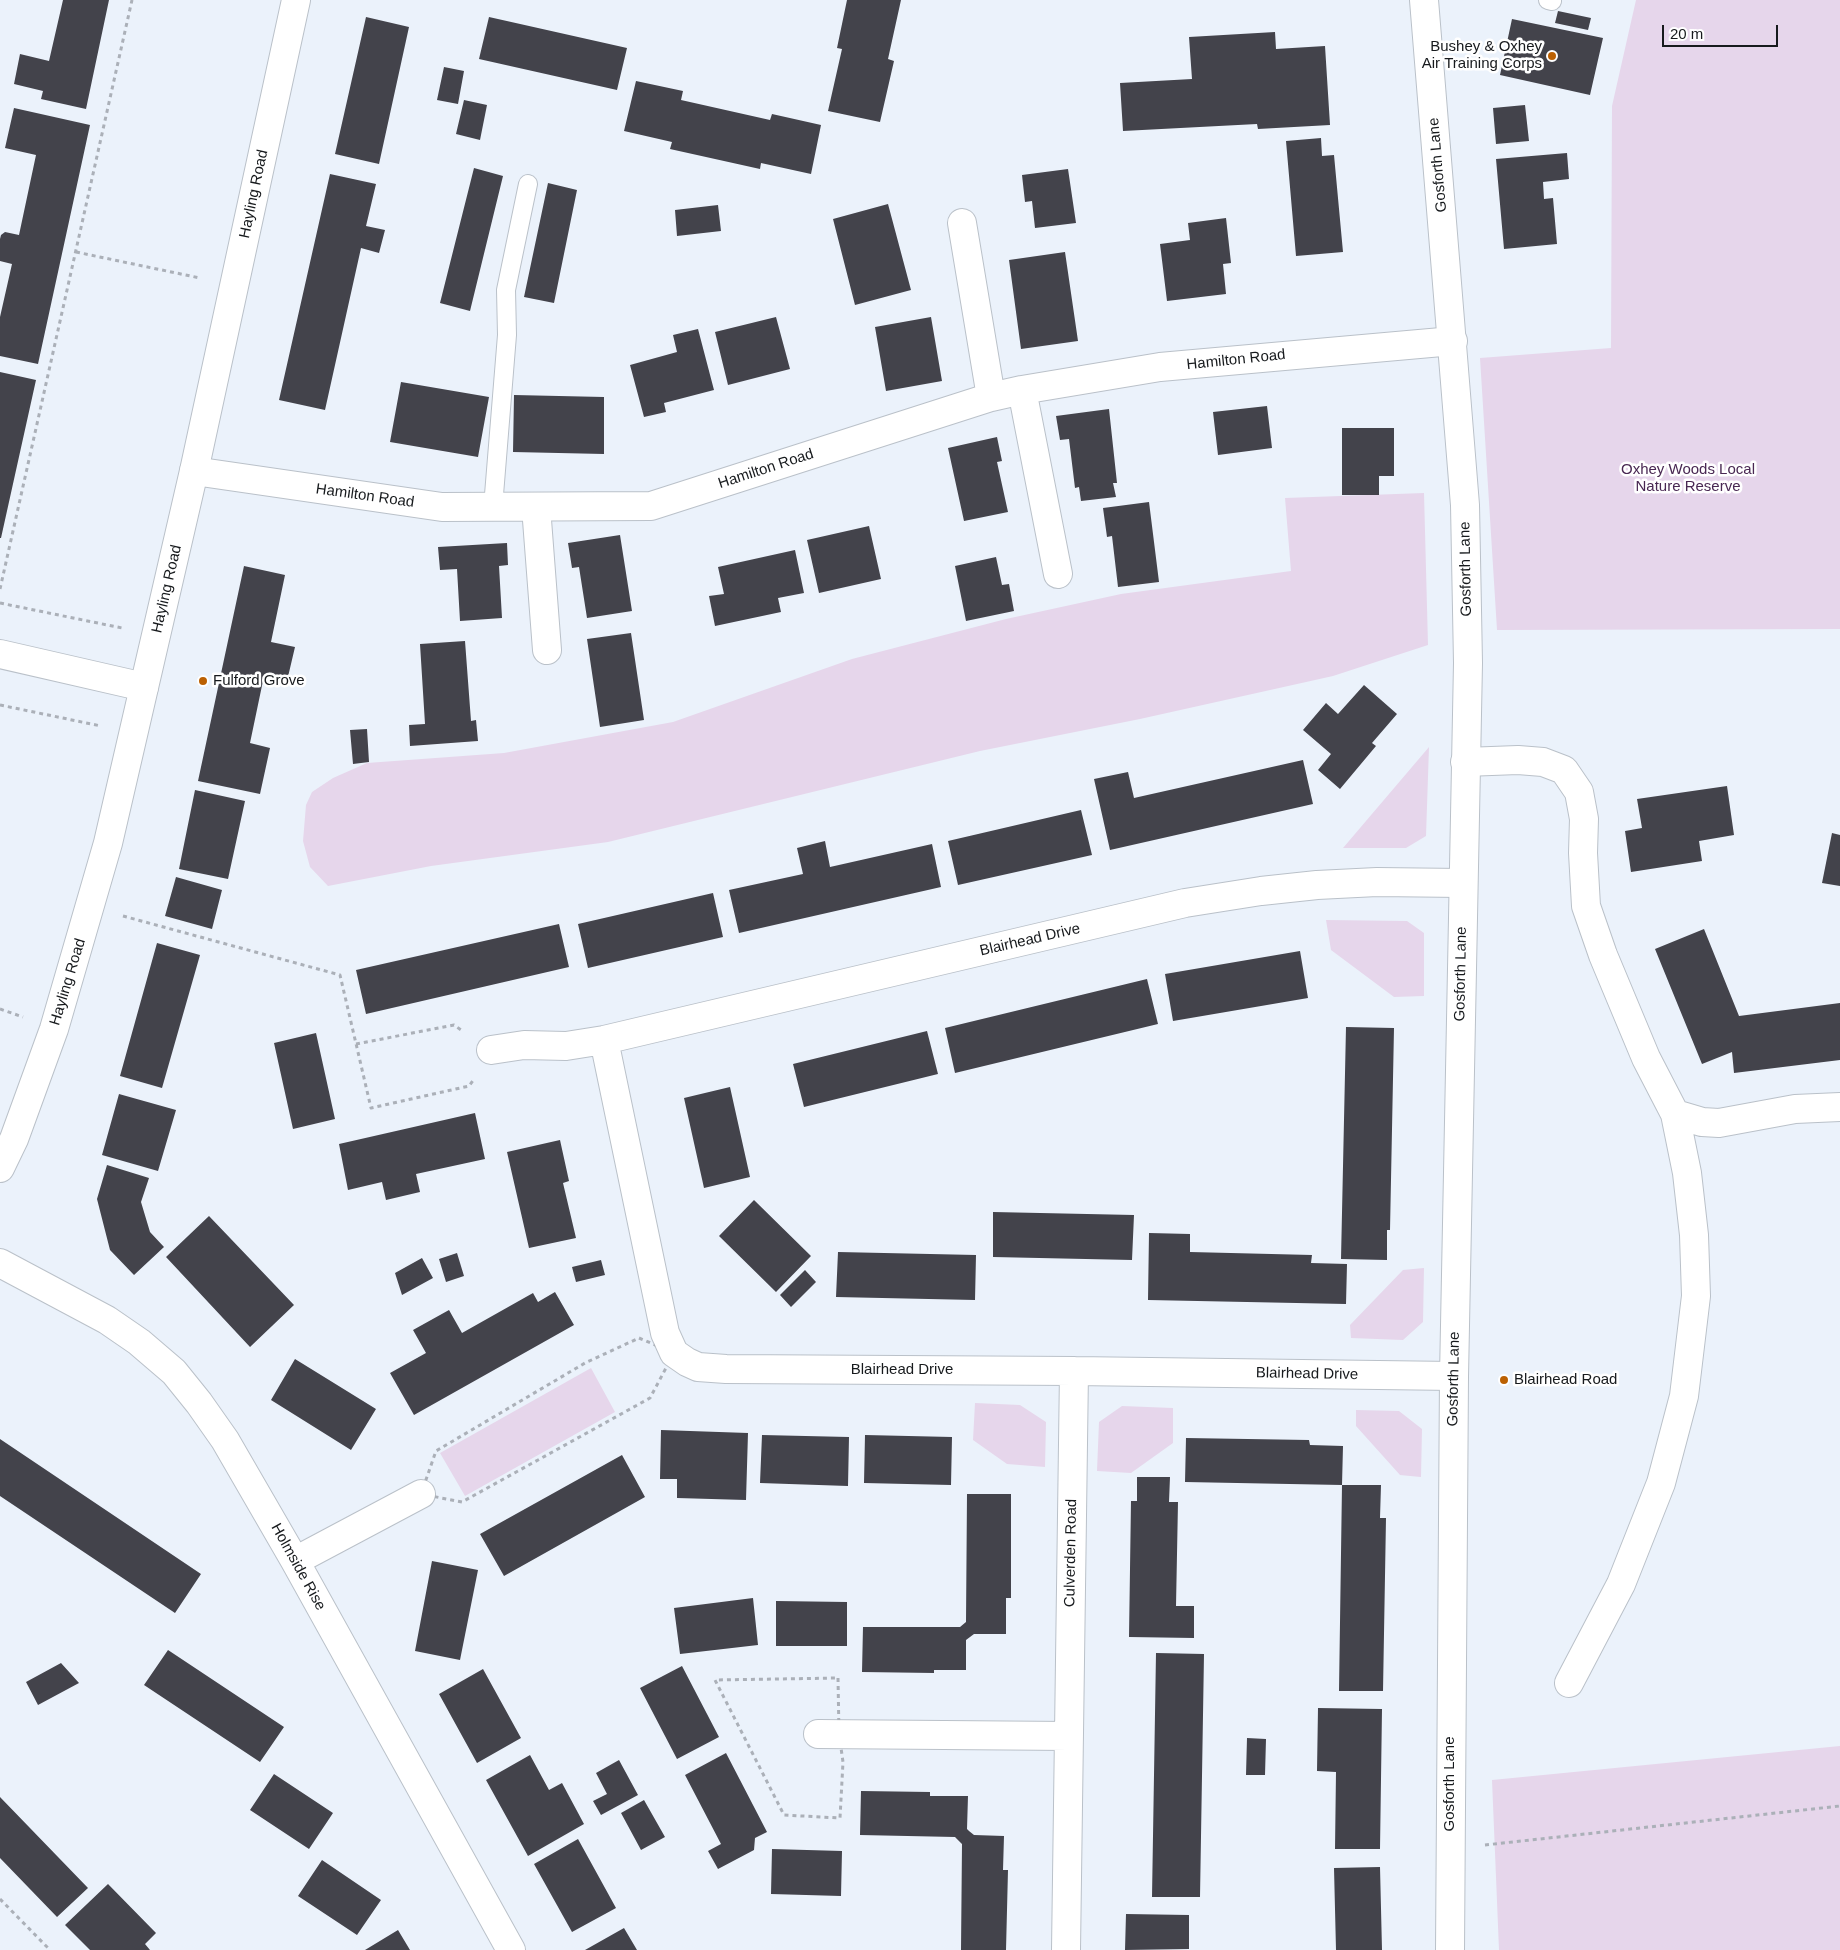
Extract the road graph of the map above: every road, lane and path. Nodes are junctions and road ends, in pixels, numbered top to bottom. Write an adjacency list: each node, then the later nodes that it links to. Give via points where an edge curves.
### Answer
1 (132, 0): 6 (path)
2 (296, 0): 7 (street, Hayling Road)
3 (1424, 0): 8 (street, Gosforth Lane)
4 (528, 184): 12 (lane, via 506,290 507,336)
5 (962, 223): 10 (street)
6 (76, 252): 7 (path); 15 (path)
7 (234, 285): 11 (street, Hayling Road)
8 (1452, 341): 9 (street, Hamilton Road, via 1160,367); 23 (street, Gosforth Lane, via 1465,505 1468,663)
9 (1022, 390): 10 (street, Hamilton Road); 14 (street)
10 (990, 397): 13 (street, Hamilton Road, via 651,506)
11 (194, 471): 12 (street, Hamilton Road, via 442,507); 17 (street, Hayling Road)
12 (493, 507): 13 (street, Hamilton Road)
13 (536, 507): 18 (street)
14 (1058, 574)
15 (0, 589)
16 (0, 603): 17 (path)
17 (156, 636): 20 (street, Hayling Road)
18 (547, 650)
19 (0, 654): 20 (street)
20 (144, 687): 22 (street, Hayling Road)
21 (0, 705): 22 (path)
22 (134, 733): 25 (street, Hayling Road)
23 (1465, 762): 24 (street, Gosforth Lane); 30 (street, via 1543,762 1564,770 1579,792 1584,819 1586,906 1646,1058)
24 (1462, 883): 26 (street, Blairhead Drive, via 1317,885 1185,903); 35 (street, Gosforth Lane)
25 (90, 907): 27 (path, via 340,975); 31 (street, Hayling Road, via 54,1029 14,1139)
26 (604, 1040): 28 (street, Blairhead Drive, via 566,1046 524,1045); 33 (street, via 665,1333)
27 (356, 1044): 28 (path, via 454,1025); 28 (path, via 371,1108 469,1086)
28 (491, 1050)
29 (1840, 1107): 30 (street, via 1795,1109 1719,1123)
30 (1675, 1114): 38 (street, via 1687,1173 1696,1296 1684,1396 1661,1483 1621,1584)
31 (0, 1168)
32 (0, 1262): 37 (street, Holmside Rise, via 107,1320 174,1372 225,1440)
33 (674, 1353): 34 (street, Blairhead Drive, via 698,1367 726,1369); 36 (path, via 650,1398 462,1502); 36 (path, via 639,1338 585,1363 436,1451)
34 (1074, 1371): 35 (street, Blairhead Drive); 40 (street, Culverden Road)
35 (1454, 1376): 42 (street, Gosforth Lane)
36 (421, 1494): 37 (street)
37 (294, 1561): 45 (street, Holmside Rise)
38 (1569, 1684)
39 (818, 1734): 40 (street)
40 (1068, 1736): 46 (street, Culverden Road)
41 (1840, 1806): 42 (path)
42 (1450, 1848): 47 (street, Gosforth Lane)
43 (0, 1899): 44 (path)
44 (50, 1950)
45 (511, 1950)
46 (1066, 1950)
47 (1450, 1950)

